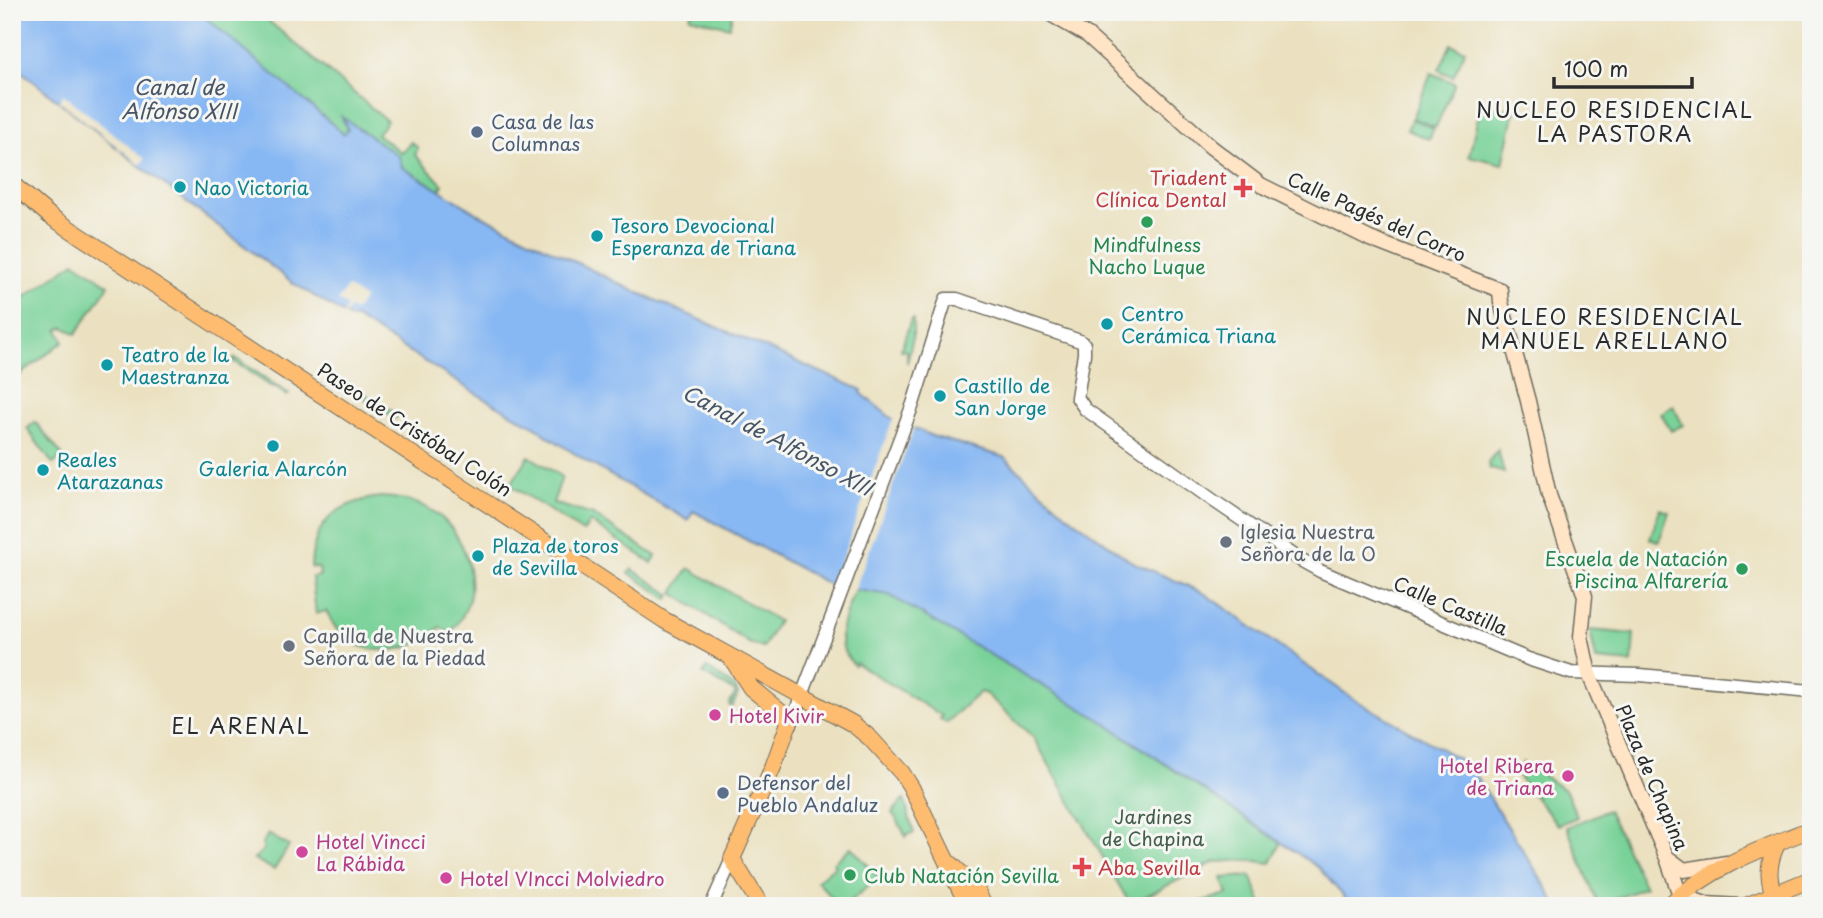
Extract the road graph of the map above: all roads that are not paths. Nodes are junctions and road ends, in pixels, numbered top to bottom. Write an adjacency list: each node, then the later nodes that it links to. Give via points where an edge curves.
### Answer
1 (1047, 12): 3 (main road, Calle Pagés del Corro, via 1088,36 1211,147 1261,185 1370,239)
2 (12, 184): 4 (main road, Paseo de Cristóbal Colón, via 50,216 664,620)
3 (1500, 290): 5 (main road, Plaza de Chapina, via 1549,495 1586,596 1581,637)
4 (731, 658): 7 (main road, Paseo de Cristóbal Colón); 8 (main road, via 751,688 788,716)
5 (1589, 674): 6 (street, Calle Castilla); 7 (street, Calle Castilla, via 1528,659 1302,561 1085,409 1076,390 1084,354 1080,341 946,299 913,404); 11 (main road, Plaza de Chapina)
6 (1811, 691)
7 (803, 695): 8 (street); 13 (main road, Paseo de Cristóbal Colón, via 862,730 902,773)
8 (791, 724): 12 (main road)
9 (1811, 829): 10 (main road)
10 (1778, 842): 14 (main road); 16 (main road, via 1768,873)
11 (1667, 858): 14 (main road, via 1684,870); 17 (main road, Plaza de Chapina)
12 (733, 859): 18 (street); 19 (main road)
13 (946, 860): 20 (main road, Paseo de Cristóbal Colón); 21 (main road, via 975,887)
14 (1729, 862): 17 (main road)
15 (1811, 879): 16 (main road)
16 (1776, 900): 23 (main road)
17 (1674, 901): 22 (main road)
18 (711, 906)
19 (761, 906)
20 (968, 906)
21 (984, 906)
22 (1740, 906)
23 (1746, 906)

